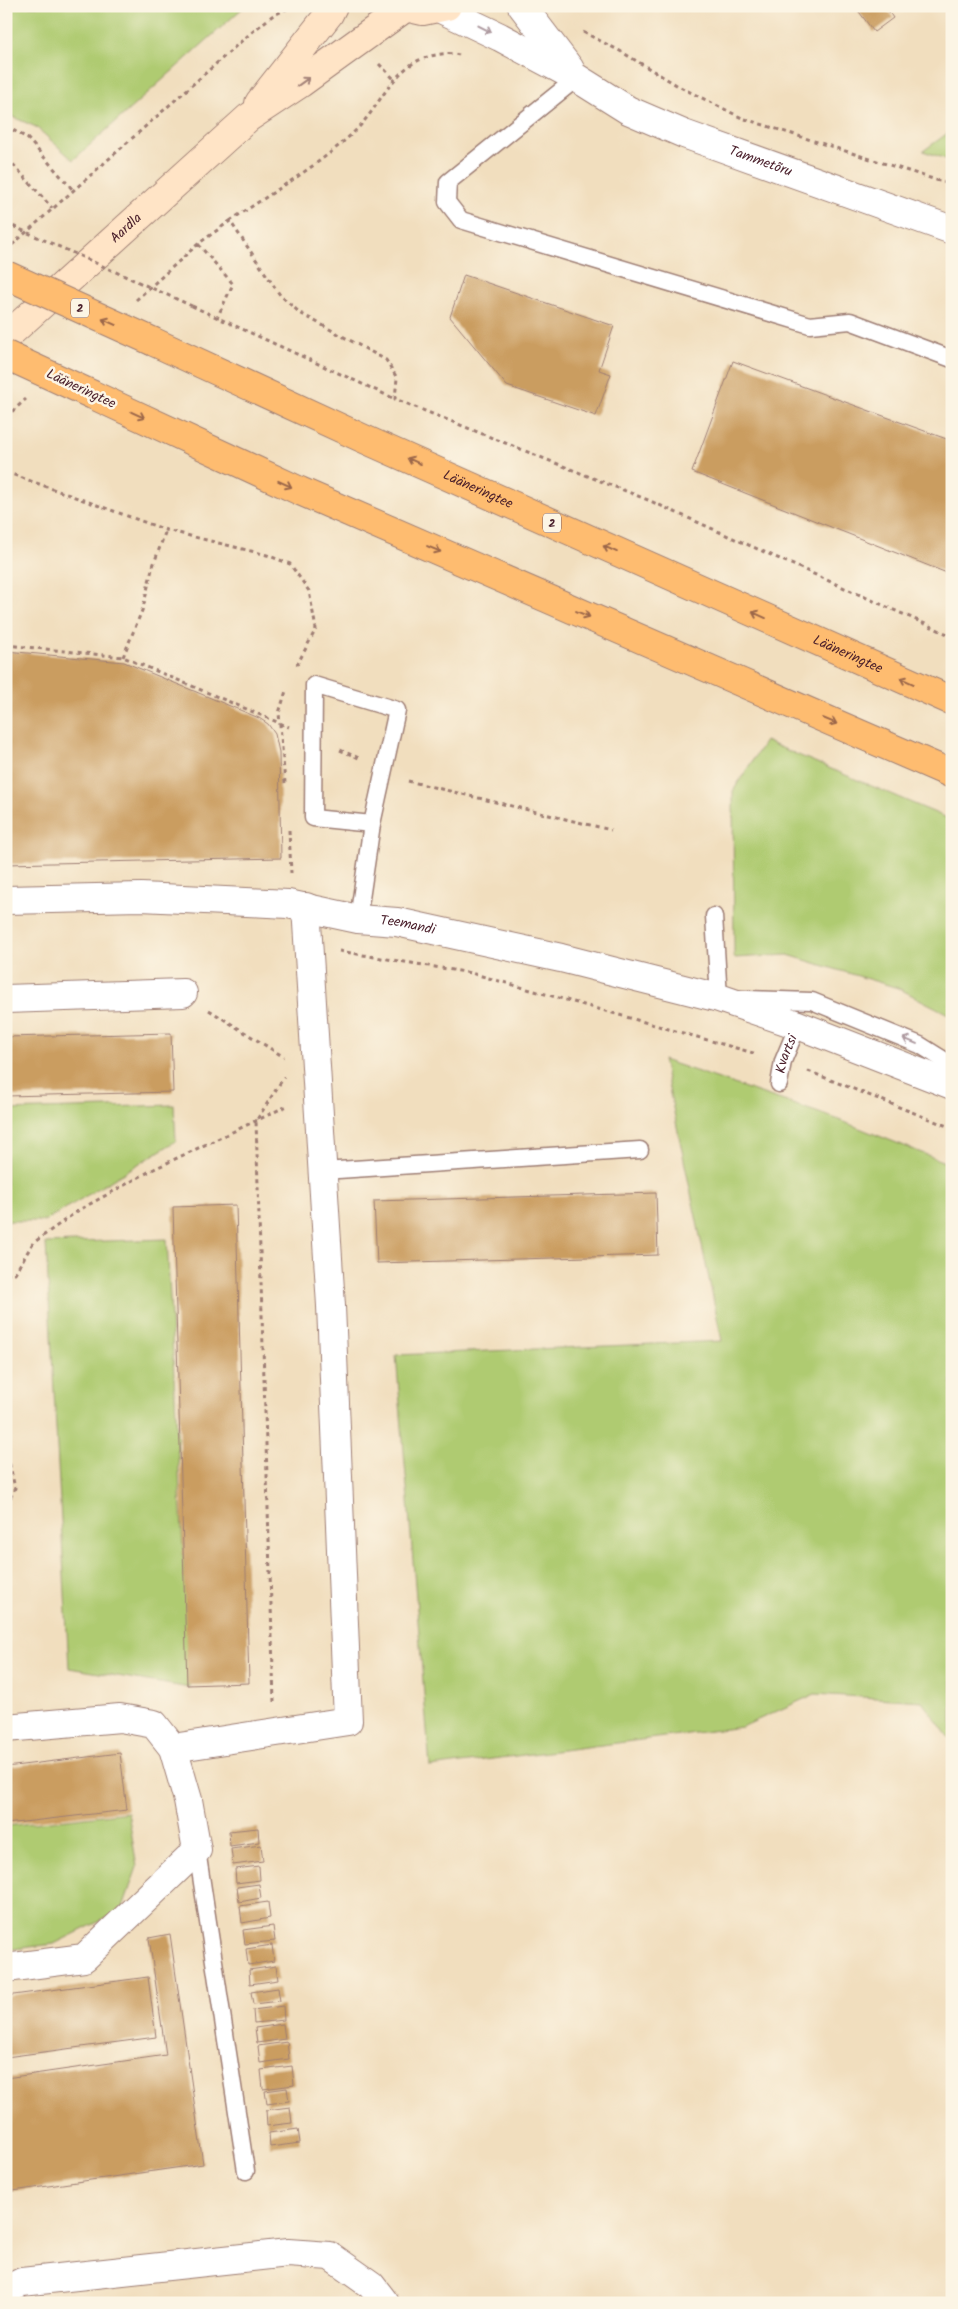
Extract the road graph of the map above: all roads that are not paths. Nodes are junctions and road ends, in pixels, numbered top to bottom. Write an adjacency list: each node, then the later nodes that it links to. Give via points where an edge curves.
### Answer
1 (333, 6): 6 (street, Aardla)
2 (522, 6): 5 (street, Tammetõru)
3 (403, 7): 4 (street, Aardla, via 423,11); 6 (street, Aardla, one-way to 3)
4 (444, 8): 5 (street, Tammetõru, one-way to 5)
5 (577, 78): 7 (street, Tammetõru, via 628,110 684,134); 11 (lane, via 448,182 447,202 460,220 810,325 850,321)
6 (248, 118): 9 (street, Aardla)
7 (952, 230)
8 (6, 275): 12 (highway, Lääneringtee / 2, one-way to 8, bridge)
9 (6, 337)
10 (6, 355): 13 (highway, Lääneringtee, one-way to 13, bridge, via 300,491)
11 (952, 358)
12 (952, 701)
13 (952, 774)
14 (372, 824): 14 (lane, via 313,818 314,685 397,710); 18 (lane)
15 (6, 900): 16 (street, Teemandi, via 141,897)
16 (297, 906): 18 (street, Teemandi); 27 (street, via 308,946)
17 (714, 916): 20 (lane)
18 (358, 919): 20 (street, Teemandi, via 397,922 561,958)
19 (183, 993): 21 (street)
20 (719, 998): 22 (street, Teemandi); 23 (lane, one-way to 20, via 920,1045 812,1001)
21 (6, 999)
22 (798, 1025): 24 (lane, Kvartsi, via 783,1061); 25 (street, Teemandi)
23 (952, 1065)
24 (779, 1084)
25 (952, 1084)
26 (640, 1150): 27 (lane)
27 (323, 1171): 29 (street, via 348,1721)
28 (6, 1728): 29 (street, via 120,1718 154,1724)
29 (173, 1748): 30 (street, via 188,1800)
30 (197, 1850): 31 (street, via 84,1958); 32 (lane)
31 (6, 1968)
32 (246, 2171)
33 (6, 2290): 34 (street, via 22,2282 288,2253 330,2256 371,2285)
34 (385, 2303)

